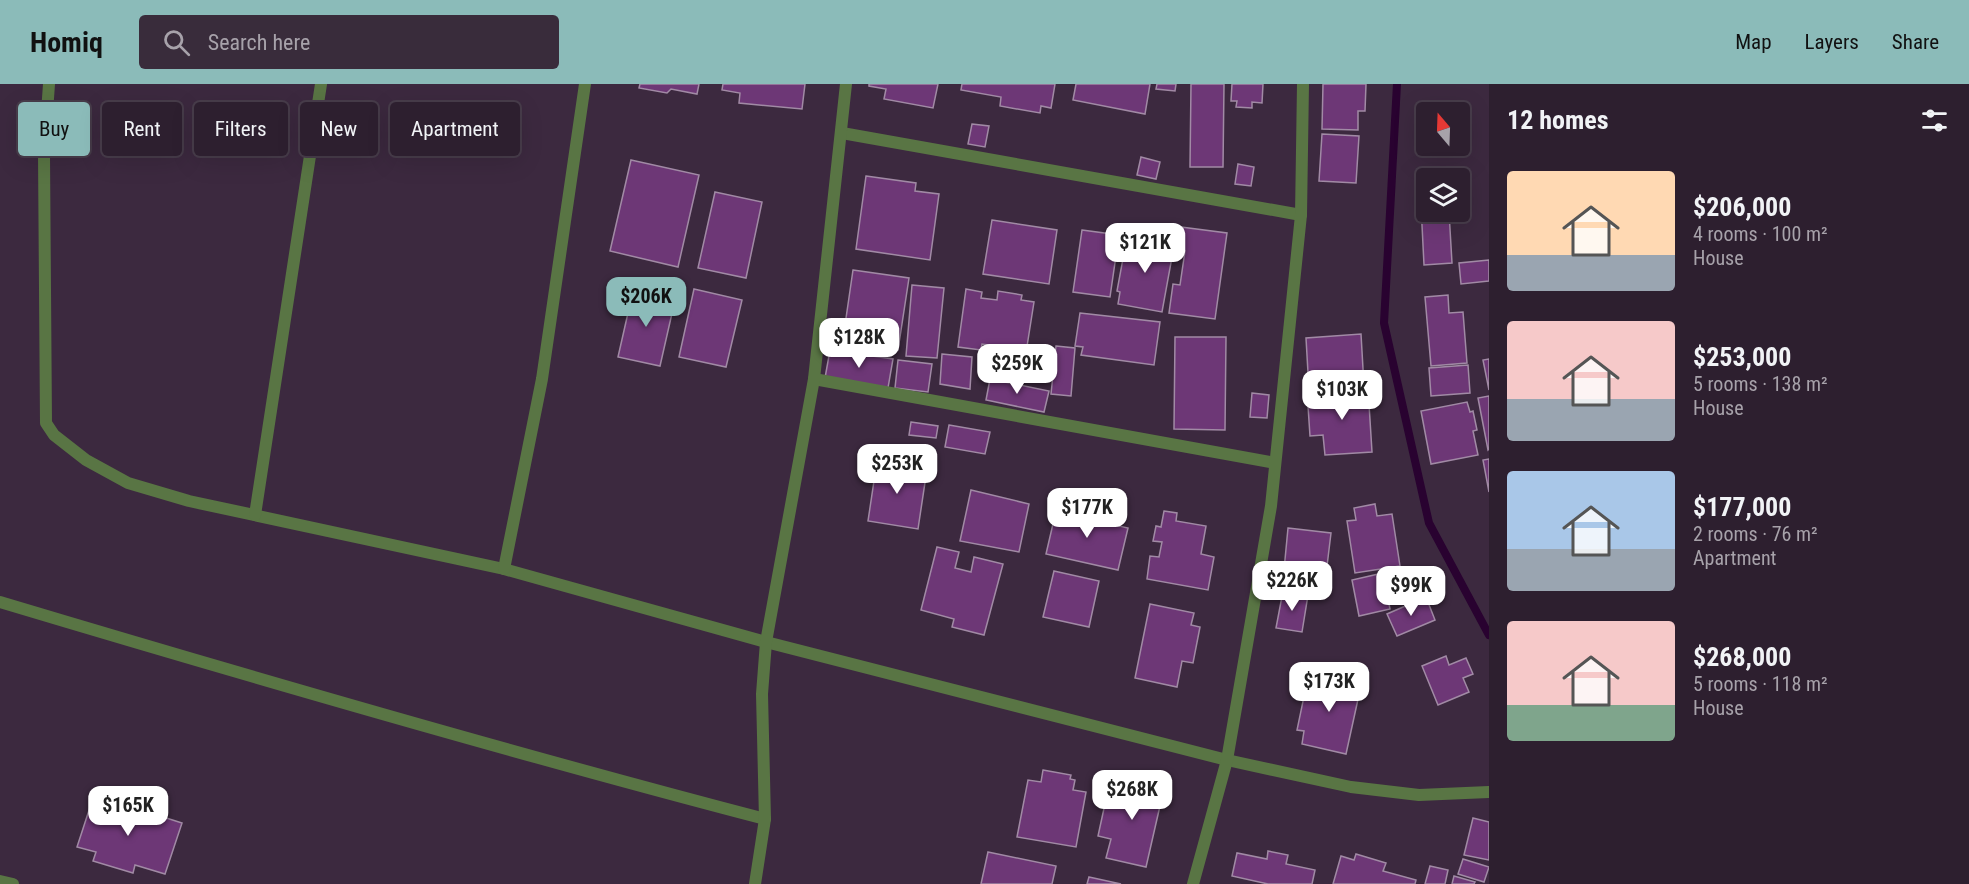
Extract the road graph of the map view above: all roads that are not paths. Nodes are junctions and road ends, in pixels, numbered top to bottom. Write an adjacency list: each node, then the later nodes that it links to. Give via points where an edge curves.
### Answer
1 (49, 84): 10 (street, via 44,155 46,423 54,435 86,460 128,483)
2 (321, 84): 10 (street)
3 (585, 84): 11 (street, via 542,379)
4 (846, 84): 6 (street)
5 (1303, 84): 7 (street)
6 (842, 133): 7 (street); 8 (street)
7 (1301, 214): 9 (street)
8 (814, 379): 9 (street); 13 (street)
9 (1275, 463): 14 (street, via 1254,617)
10 (255, 515): 11 (street)
11 (504, 569): 13 (street)
12 (0, 602): 16 (street, via 352,707)
13 (766, 642): 14 (street); 16 (street, via 762,694)
14 (1227, 760): 15 (street, via 1351,787 1419,795); 20 (street)
15 (1489, 792)
16 (765, 819): 19 (street)
17 (0, 881): 18 (street)
18 (13, 884)
19 (755, 884)
20 (1194, 884)

